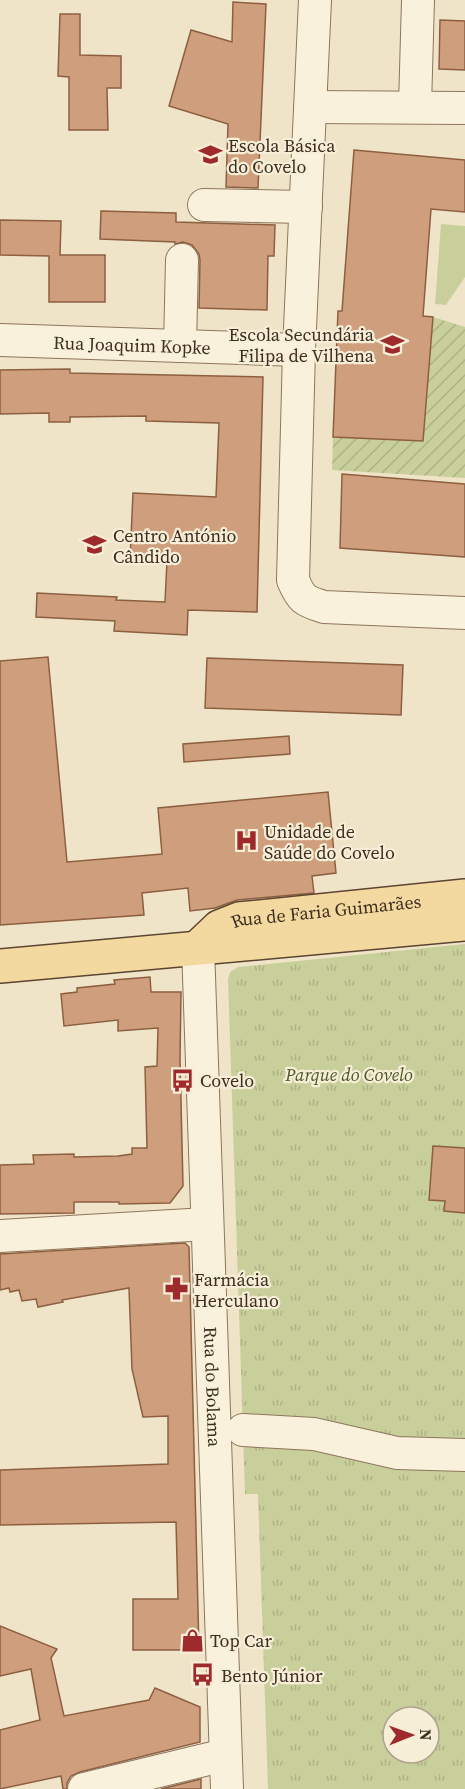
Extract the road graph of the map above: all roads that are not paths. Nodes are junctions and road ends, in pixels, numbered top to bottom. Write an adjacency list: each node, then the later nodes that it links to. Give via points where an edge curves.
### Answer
1 (315, 0): 4 (street)
2 (418, 0): 3 (street)
3 (416, 106): 4 (street); 5 (street)
4 (311, 107): 7 (street)
5 (465, 108)
6 (204, 206): 7 (street)
7 (306, 207): 11 (street)
8 (182, 260): 10 (street)
9 (0, 340): 10 (street, Rua Joaquim Kopke)
10 (180, 346): 11 (street, Rua Joaquim Kopke)
11 (299, 350): 12 (street, via 294,580 300,595 324,607)
12 (465, 613)
13 (465, 896): 15 (main road, Rua de Faria Guimarães, via 239,919 219,927)
14 (465, 924): 15 (main road, Rua de Faria Guimarães)
15 (198, 947): 16 (main road, Rua de Faria Guimarães); 17 (street, Rua do Bolama)
16 (0, 966)
17 (207, 1224): 18 (street); 21 (street, Rua do Bolama)
18 (0, 1236)
19 (243, 1430): 20 (street, via 314,1434 397,1453)
20 (465, 1455)
21 (225, 1755): 22 (street); 23 (street, Rua do Bolama)
22 (84, 1789)
23 (227, 1789)

